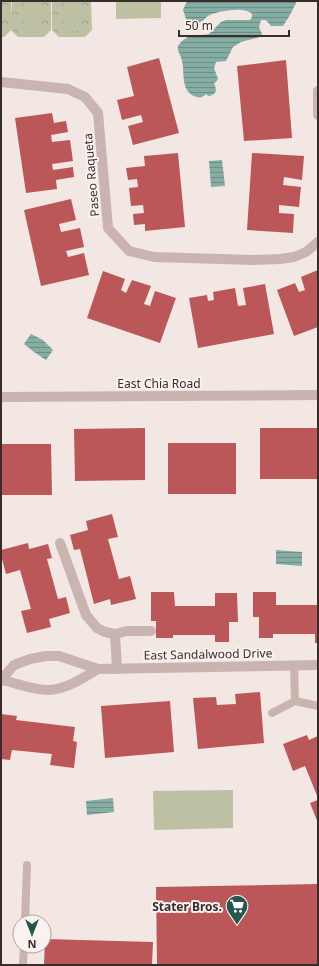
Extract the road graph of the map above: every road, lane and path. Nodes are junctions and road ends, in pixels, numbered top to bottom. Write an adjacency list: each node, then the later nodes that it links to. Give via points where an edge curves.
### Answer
1 (1, 82): 4 (street, Paseo Raqueta, via 68,89 85,97 98,113 108,228 129,250 154,257 280,259 306,252)
2 (318, 91): 3 (street)
3 (318, 116)
4 (318, 242)
5 (318, 395): 6 (street, East Chia Road)
6 (1, 397)
7 (60, 543): 9 (street, via 86,615 98,628)
8 (151, 631): 9 (street)
9 (115, 634): 13 (street)
10 (318, 665): 11 (street, East Sandalwood Drive)
11 (294, 666): 13 (street, East Sandalwood Drive); 15 (lane)
12 (98, 669): 13 (street, East Sandalwood Drive); 14 (street, East Sandalwood Drive, via 69,685 49,690); 14 (street, East Sandalwood Drive, via 58,656 46,656 14,666)
13 (117, 669)
14 (2, 680)
15 (295, 701): 16 (lane); 17 (lane)
16 (318, 706)
17 (272, 713)
18 (27, 865): 19 (lane)
19 (25, 914)
20 (24, 954): 21 (lane)
21 (23, 965)

